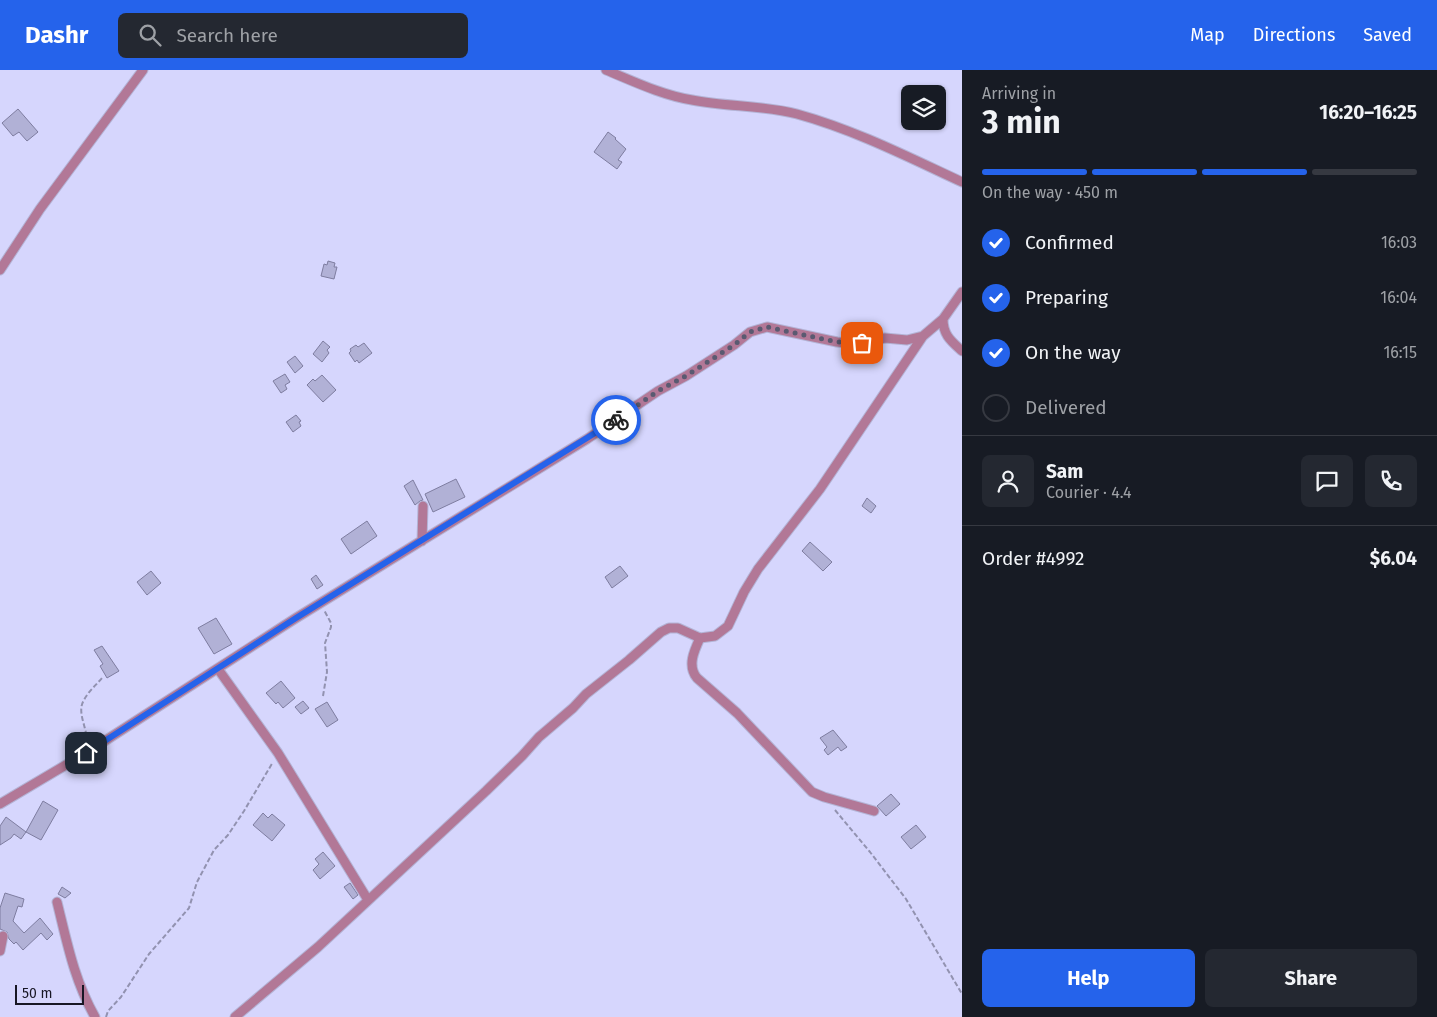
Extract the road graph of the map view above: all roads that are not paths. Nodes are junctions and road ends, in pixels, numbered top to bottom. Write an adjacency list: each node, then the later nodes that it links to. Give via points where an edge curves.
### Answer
1 (143, 70): 4 (street, via 40,209)
2 (606, 70): 3 (street, via 668,95 758,107 831,125)
3 (962, 182)
4 (0, 270)
5 (962, 292): 6 (street)
6 (943, 319): 7 (street); 8 (street, via 945,335)
7 (922, 336): 10 (street, via 856,344 767,327 750,332 588,439); 11 (street, via 820,488 758,569 728,626 715,636)
8 (962, 351)
9 (423, 506): 10 (street)
10 (422, 541): 12 (street)
11 (700, 638): 14 (street, via 694,650 693,673 738,712 812,792); 15 (street, via 678,628 661,632 586,694)
12 (218, 669): 13 (street); 15 (street, via 278,753)
13 (0, 804)
14 (874, 811)
15 (368, 900): 20 (street)
16 (57, 902): 19 (street, via 70,961)
17 (2, 936): 18 (street)
18 (0, 951)
19 (95, 1017)
20 (236, 1017)

